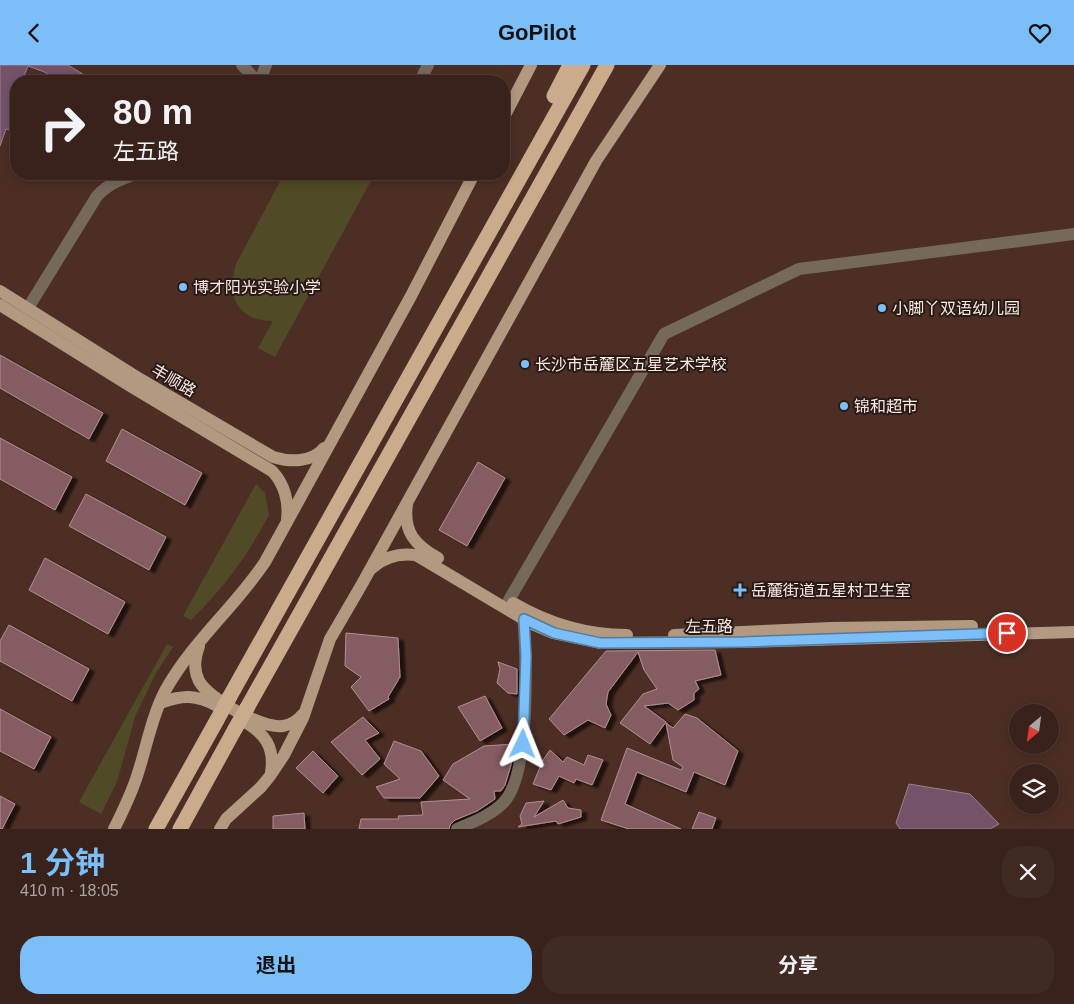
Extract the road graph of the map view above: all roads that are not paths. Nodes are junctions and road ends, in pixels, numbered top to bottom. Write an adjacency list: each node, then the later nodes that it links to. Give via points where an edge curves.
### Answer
1 (242, 65): 8 (street)
2 (530, 65): 9 (main road)
3 (570, 65): 14 (highway, via 494,212)
4 (583, 65): 14 (highway)
5 (607, 65): 10 (highway)
6 (613, 65): 10 (highway)
7 (660, 65): 19 (main road, via 596,161)
8 (252, 75)
9 (510, 105)
10 (564, 142): 32 (highway, bridge)
11 (120, 180): 17 (street, via 105,187 97,196)
12 (471, 180): 18 (main road, via 411,297)
13 (1074, 234): 22 (street, via 799,269 664,334)
14 (473, 261): 31 (highway, bridge)
15 (0, 291): 17 (main road, 丰顺路)
16 (0, 305): 20 (main road, via 272,471 283,487)
17 (28, 308): 18 (main road, 丰顺路, via 272,457 285,461 310,458 320,453)
18 (333, 437): 20 (main road)
19 (408, 501): 21 (main road); 22 (main road, 左五路, via 407,521 417,544)
20 (286, 524): 26 (main road, via 250,585)
21 (370, 570): 23 (main road, 左五路, via 388,558 416,555); 28 (main road, via 330,639)
22 (509, 601): 23 (main road, 左五路)
23 (523, 614): 24 (main road, 左五路, via 592,633 619,635); 25 (main road, 左五路, via 554,633 600,643); 34 (street, via 526,656 523,749 516,782 505,802 481,819)
24 (1074, 625)
25 (1074, 632)
26 (203, 637): 27 (main road, via 173,678); 28 (main road, via 195,658 195,669 210,695 254,719 273,725 291,724)
27 (160, 703): 29 (main road, via 174,698 198,697 252,726 270,745 274,759); 30 (main road, via 127,803)
28 (305, 712): 29 (main road)
29 (270, 776): 33 (main road)
30 (114, 829)
31 (156, 829)
32 (180, 829)
33 (220, 829)
34 (457, 829)

